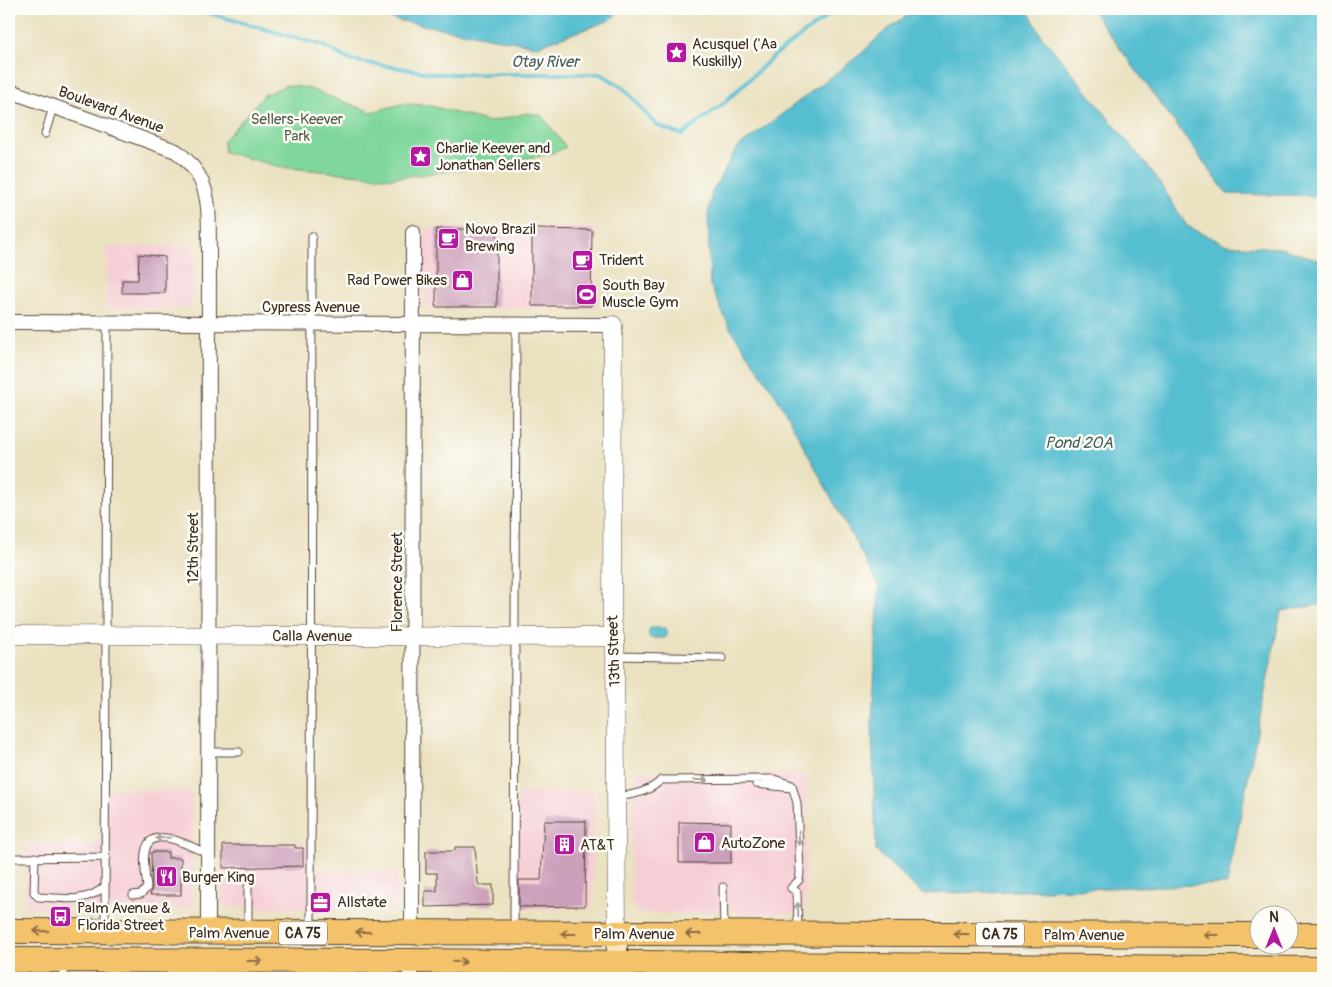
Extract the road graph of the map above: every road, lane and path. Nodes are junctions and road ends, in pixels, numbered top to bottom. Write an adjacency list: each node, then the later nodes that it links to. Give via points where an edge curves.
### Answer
1 (11, 98): 2 (street, Boulevard Avenue)
2 (53, 107): 3 (lane); 4 (street, Boulevard Avenue, via 176,151)
3 (45, 134)
4 (194, 167): 9 (street, 12th Street, via 203,181 209,202)
5 (413, 232): 11 (street, Florence Street)
6 (312, 236): 10 (lane)
7 (9, 322): 8 (street, Cypress Avenue)
8 (107, 323): 9 (street, Cypress Avenue); 15 (lane)
9 (209, 323): 10 (street, Cypress Avenue); 16 (street, 12th Street)
10 (312, 324): 11 (street, Cypress Avenue); 17 (lane)
11 (414, 324): 12 (street, Cypress Avenue); 18 (street, Florence Street)
12 (516, 324): 13 (street, Cypress Avenue); 19 (lane)
13 (612, 325): 20 (street, 13th Street, via 612,620)
14 (9, 635): 15 (street, Calla Avenue)
15 (107, 635): 16 (street, Calla Avenue); 28 (lane)
16 (209, 636): 17 (street, Calla Avenue); 23 (street, 12th Street)
17 (312, 636): 18 (street, Calla Avenue); 39 (lane)
18 (413, 636): 19 (street, Calla Avenue); 36 (street, Florence Street)
19 (515, 637): 20 (street, Calla Avenue); 40 (lane)
20 (615, 637): 21 (street, 13th Street)
21 (615, 656): 22 (lane); 25 (street, 13th Street)
22 (722, 658)
23 (208, 752): 24 (lane); 26 (street, 12th Street)
24 (239, 752)
25 (615, 797): 41 (street, 13th Street); 43 (lane, via 655,787 661,780 785,781 794,790 798,803 800,873 799,880 791,888 797,892)
26 (208, 854): 33 (lane, one-way to 33, via 174,838 155,838 145,852 147,888 141,894); 37 (street, 12th Street)
27 (34, 857): 28 (lane); 29 (lane); 30 (lane, via 34,892 38,897 86,898 96,895)
28 (106, 857): 30 (lane)
29 (9, 858)
30 (105, 886): 35 (lane)
31 (248, 887): 38 (lane)
32 (723, 887): 42 (lane)
33 (133, 895)
34 (9, 931): 35 (highway, Palm Avenue / CA 75, one-way to 34)
35 (105, 932): 37 (highway, Palm Avenue / CA 75)
36 (412, 932): 39 (highway, Palm Avenue / CA 75, one-way to 39); 40 (highway, Palm Avenue / CA 75)
37 (208, 933): 38 (highway, Palm Avenue / CA 75)
38 (248, 933): 39 (highway, Palm Avenue / CA 75)
39 (311, 933): 52 (highway, via 295,941 233,945 216,950)
40 (514, 934): 41 (highway, Palm Avenue / CA 75, one-way to 40)
41 (617, 934): 42 (highway, Palm Avenue / CA 75, one-way to 41); 55 (main road, 13th Street)
42 (724, 934): 43 (highway, Palm Avenue / CA 75)
43 (798, 934): 44 (highway, Palm Avenue / CA 75, one-way to 43)
44 (1250, 935)
45 (1300, 935): 46 (highway)
46 (1323, 935)
47 (9, 960): 49 (highway, Palm Avenue / CA 75)
48 (518, 968): 54 (highway, Palm Avenue / CA 75, one-way to 48); 55 (highway, Palm Avenue / CA 75)
49 (64, 969): 50 (highway, Palm Avenue / CA 75)
50 (114, 969): 51 (highway, Palm Avenue / CA 75)
51 (170, 969): 52 (highway, Palm Avenue / CA 75)
52 (206, 970): 53 (highway, Palm Avenue / CA 75, one-way to 53)
53 (309, 970): 54 (highway, Palm Avenue / CA 75)
54 (410, 970)
55 (617, 971): 56 (highway, Palm Avenue / CA 75, via 707,968)
56 (818, 972): 58 (highway, Palm Avenue / CA 75, via 865,969)
57 (1318, 972): 59 (highway, Palm Avenue / CA 75)
58 (1192, 973): 59 (highway, Palm Avenue / CA 75)
59 (1262, 974)

